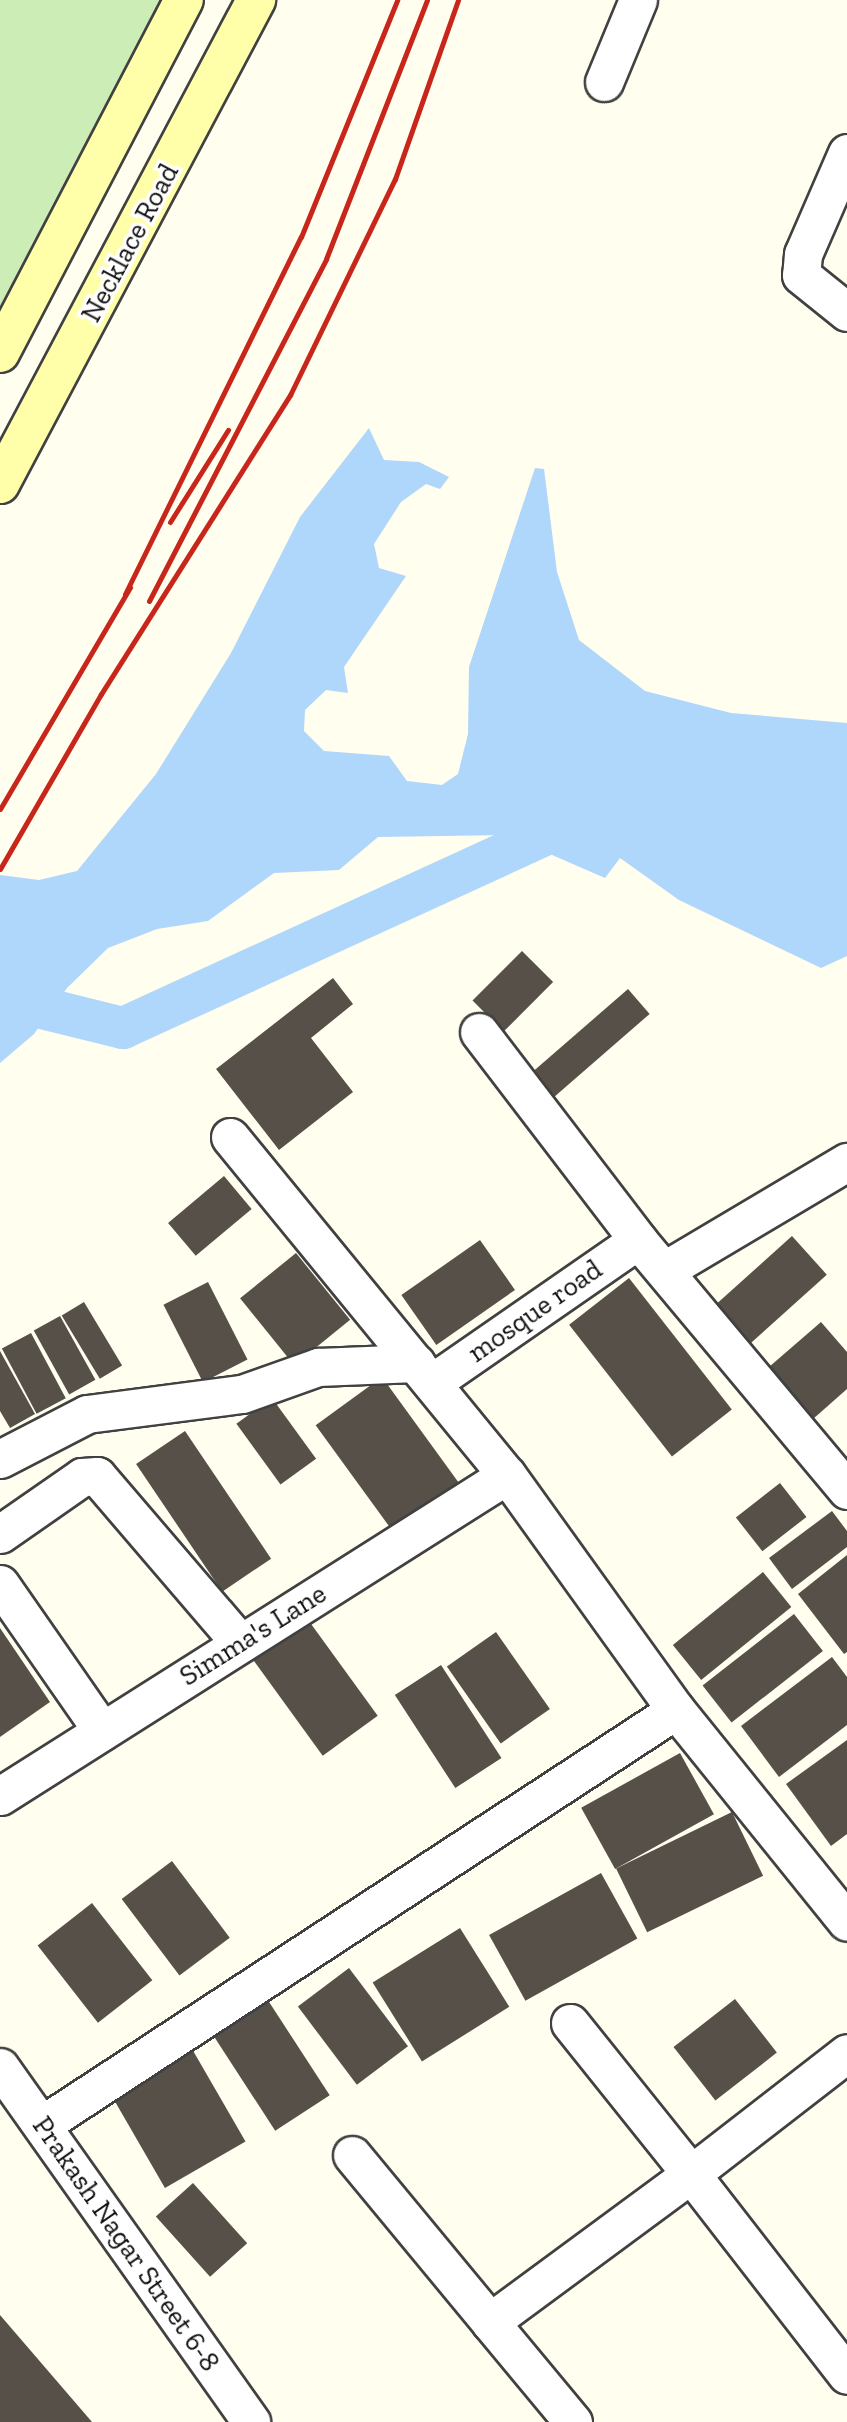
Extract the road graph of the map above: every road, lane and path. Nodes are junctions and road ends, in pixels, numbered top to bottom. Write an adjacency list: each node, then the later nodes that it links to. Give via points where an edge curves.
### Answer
1 (184, 0): 7 (main road)
2 (256, 0): 8 (main road, Necklace Road)
3 (638, 0): 4 (street)
4 (604, 82)
5 (847, 153): 6 (street, via 803,254 801,275)
6 (847, 312)
7 (0, 352)
8 (0, 484)
9 (479, 1032): 12 (street)
10 (230, 1137): 14 (street)
11 (847, 1162): 13 (street)
12 (638, 1240): 13 (street); 14 (street, mosque road)
13 (665, 1270): 16 (street)
14 (424, 1372): 15 (street, via 318,1367 242,1394 88,1414); 17 (street)
15 (0, 1459)
16 (841, 1469)
17 (507, 1475): 20 (street, Simma's Lane); 21 (street)
18 (0, 1534): 20 (street, via 82,1477 97,1476)
19 (0, 1584): 22 (street)
20 (240, 1643): 22 (street, Simma's Lane)
21 (676, 1710): 24 (street); 28 (street)
22 (102, 1731): 23 (street, Simma's Lane)
23 (0, 1796)
24 (847, 1922)
25 (570, 2024): 30 (street)
26 (847, 2053): 30 (street)
27 (0, 2067): 28 (street, Prakash Nagar Street 6-8)
28 (43, 2124): 33 (street, Prakash Nagar Street 6-8)
29 (352, 2155): 31 (street)
30 (691, 2174): 31 (street); 32 (street)
31 (490, 2322): 34 (street)
32 (847, 2375)
33 (251, 2422)
34 (573, 2422)

